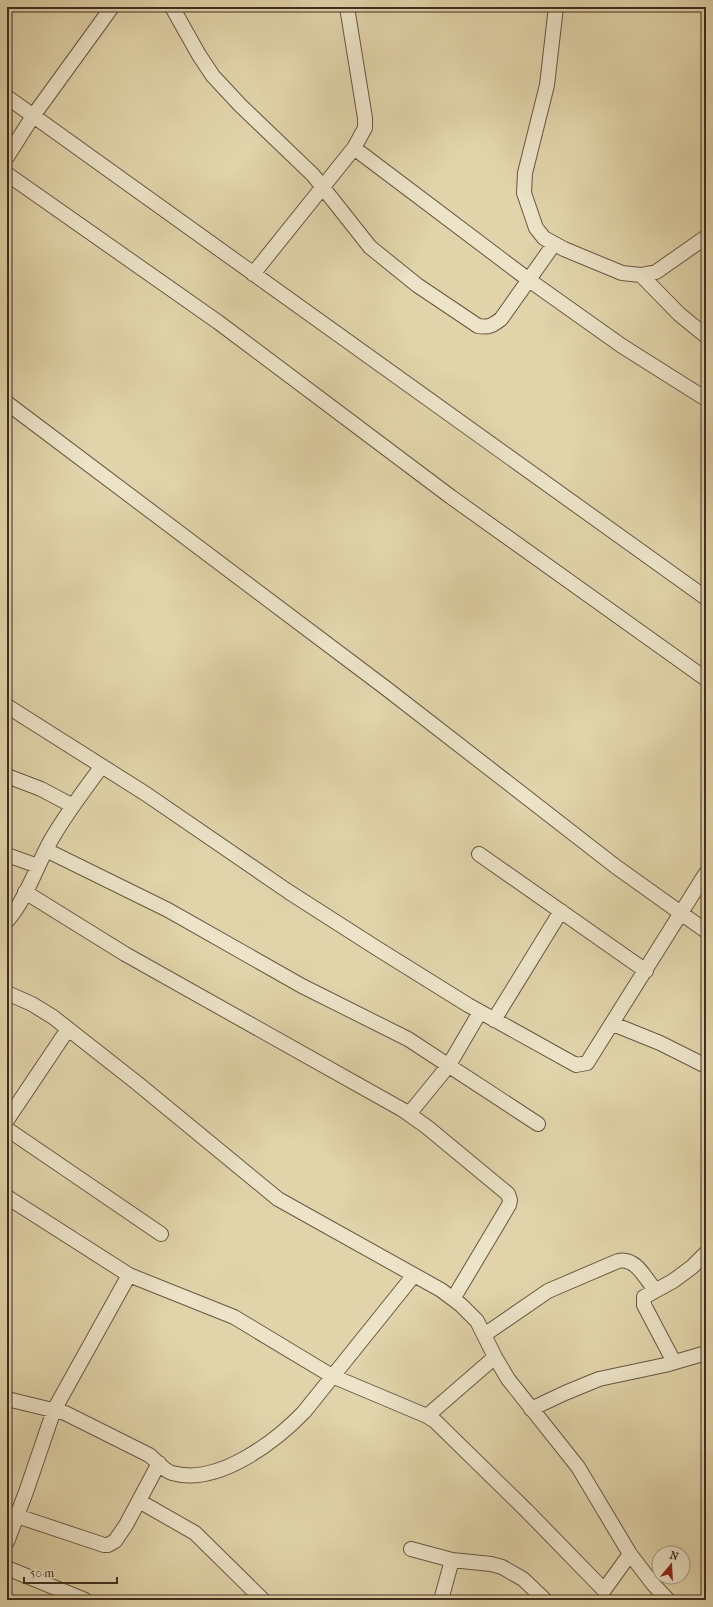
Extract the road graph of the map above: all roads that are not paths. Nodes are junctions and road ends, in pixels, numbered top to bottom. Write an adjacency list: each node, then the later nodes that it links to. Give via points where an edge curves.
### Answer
1 (112, 7): 6 (street)
2 (172, 7): 10 (street, via 198,55 213,76 299,160)
3 (347, 7): 7 (street, via 366,118 365,128)
4 (556, 7): 12 (street, via 547,85 525,173 524,193 536,228 544,238)
5 (7, 97): 6 (street)
6 (33, 116): 8 (street); 13 (street)
7 (354, 148): 10 (street); 15 (street)
8 (7, 157)
9 (7, 174): 20 (street, via 218,322 451,497)
10 (322, 187): 13 (street); 15 (street, via 370,247 417,285 478,326 486,328 501,319)
11 (706, 237): 14 (street, via 656,272)
12 (554, 244): 14 (street, via 622,273); 15 (street)
13 (253, 274): 19 (street)
14 (641, 276): 16 (street, via 679,314)
15 (529, 280): 17 (street, via 622,346)
16 (706, 336)
17 (706, 399)
18 (7, 403): 32 (street, via 387,689 615,866)
19 (706, 598)
20 (706, 679)
21 (7, 706): 22 (street)
22 (102, 766): 24 (street); 37 (street, via 290,892)
23 (7, 776): 24 (street, via 41,789)
24 (73, 806): 25 (street)
25 (46, 850): 28 (street); 41 (street, via 168,910 302,986 408,1039)
26 (479, 854): 31 (street)
27 (7, 855): 28 (street)
28 (38, 866): 30 (street)
29 (706, 874): 32 (street)
30 (25, 892): 33 (street, via 20,905); 43 (street, via 125,954 371,1090)
31 (561, 911): 35 (street); 38 (street)
32 (682, 913): 34 (street); 35 (street)
33 (7, 921)
34 (706, 931)
35 (646, 971): 39 (street)
36 (7, 993): 40 (street, via 32,1004)
37 (480, 1012): 38 (street); 41 (street)
38 (494, 1020): 39 (street, via 576,1065 587,1063)
39 (613, 1024): 42 (street, via 660,1043)
40 (68, 1029): 44 (street); 51 (street, via 278,1199)
41 (449, 1065): 43 (street); 45 (street)
42 (706, 1066)
43 (409, 1114): 53 (street, via 497,1184 508,1194 510,1200)
44 (7, 1120)
45 (538, 1124)
46 (7, 1129): 48 (street)
47 (7, 1197): 50 (street)
48 (161, 1234)
49 (706, 1253): 52 (street, via 673,1281)
50 (129, 1275): 58 (street, via 234,1318); 61 (street)
51 (414, 1275): 53 (street); 58 (street)
52 (655, 1290): 54 (street, via 633,1262 618,1261 548,1291); 57 (street, via 644,1297 644,1305)
53 (453, 1299): 54 (street, via 477,1321)
54 (484, 1335): 56 (street)
55 (706, 1353): 57 (street)
56 (495, 1357): 60 (street); 62 (street)
57 (674, 1362): 60 (street, via 599,1379)
58 (332, 1376): 62 (street); 63 (street, via 287,1430 226,1469 198,1476 172,1473)
59 (7, 1399): 61 (street)
60 (531, 1409): 68 (street, via 578,1467)
61 (54, 1410): 63 (street, via 149,1455); 65 (street)
62 (428, 1416): 71 (street, via 522,1505)
63 (159, 1463): 64 (street)
64 (139, 1501): 65 (street, via 115,1541 108,1545); 73 (street, via 195,1533)
65 (17, 1516): 66 (street)
66 (7, 1542)
67 (411, 1549): 69 (street)
68 (630, 1554): 71 (street); 76 (street)
69 (452, 1560): 74 (street); 75 (street, via 502,1567 523,1579)
70 (7, 1568): 72 (street)
71 (601, 1595)
72 (85, 1600)
73 (263, 1600)
74 (442, 1600)
75 (545, 1600)
76 (668, 1600)

